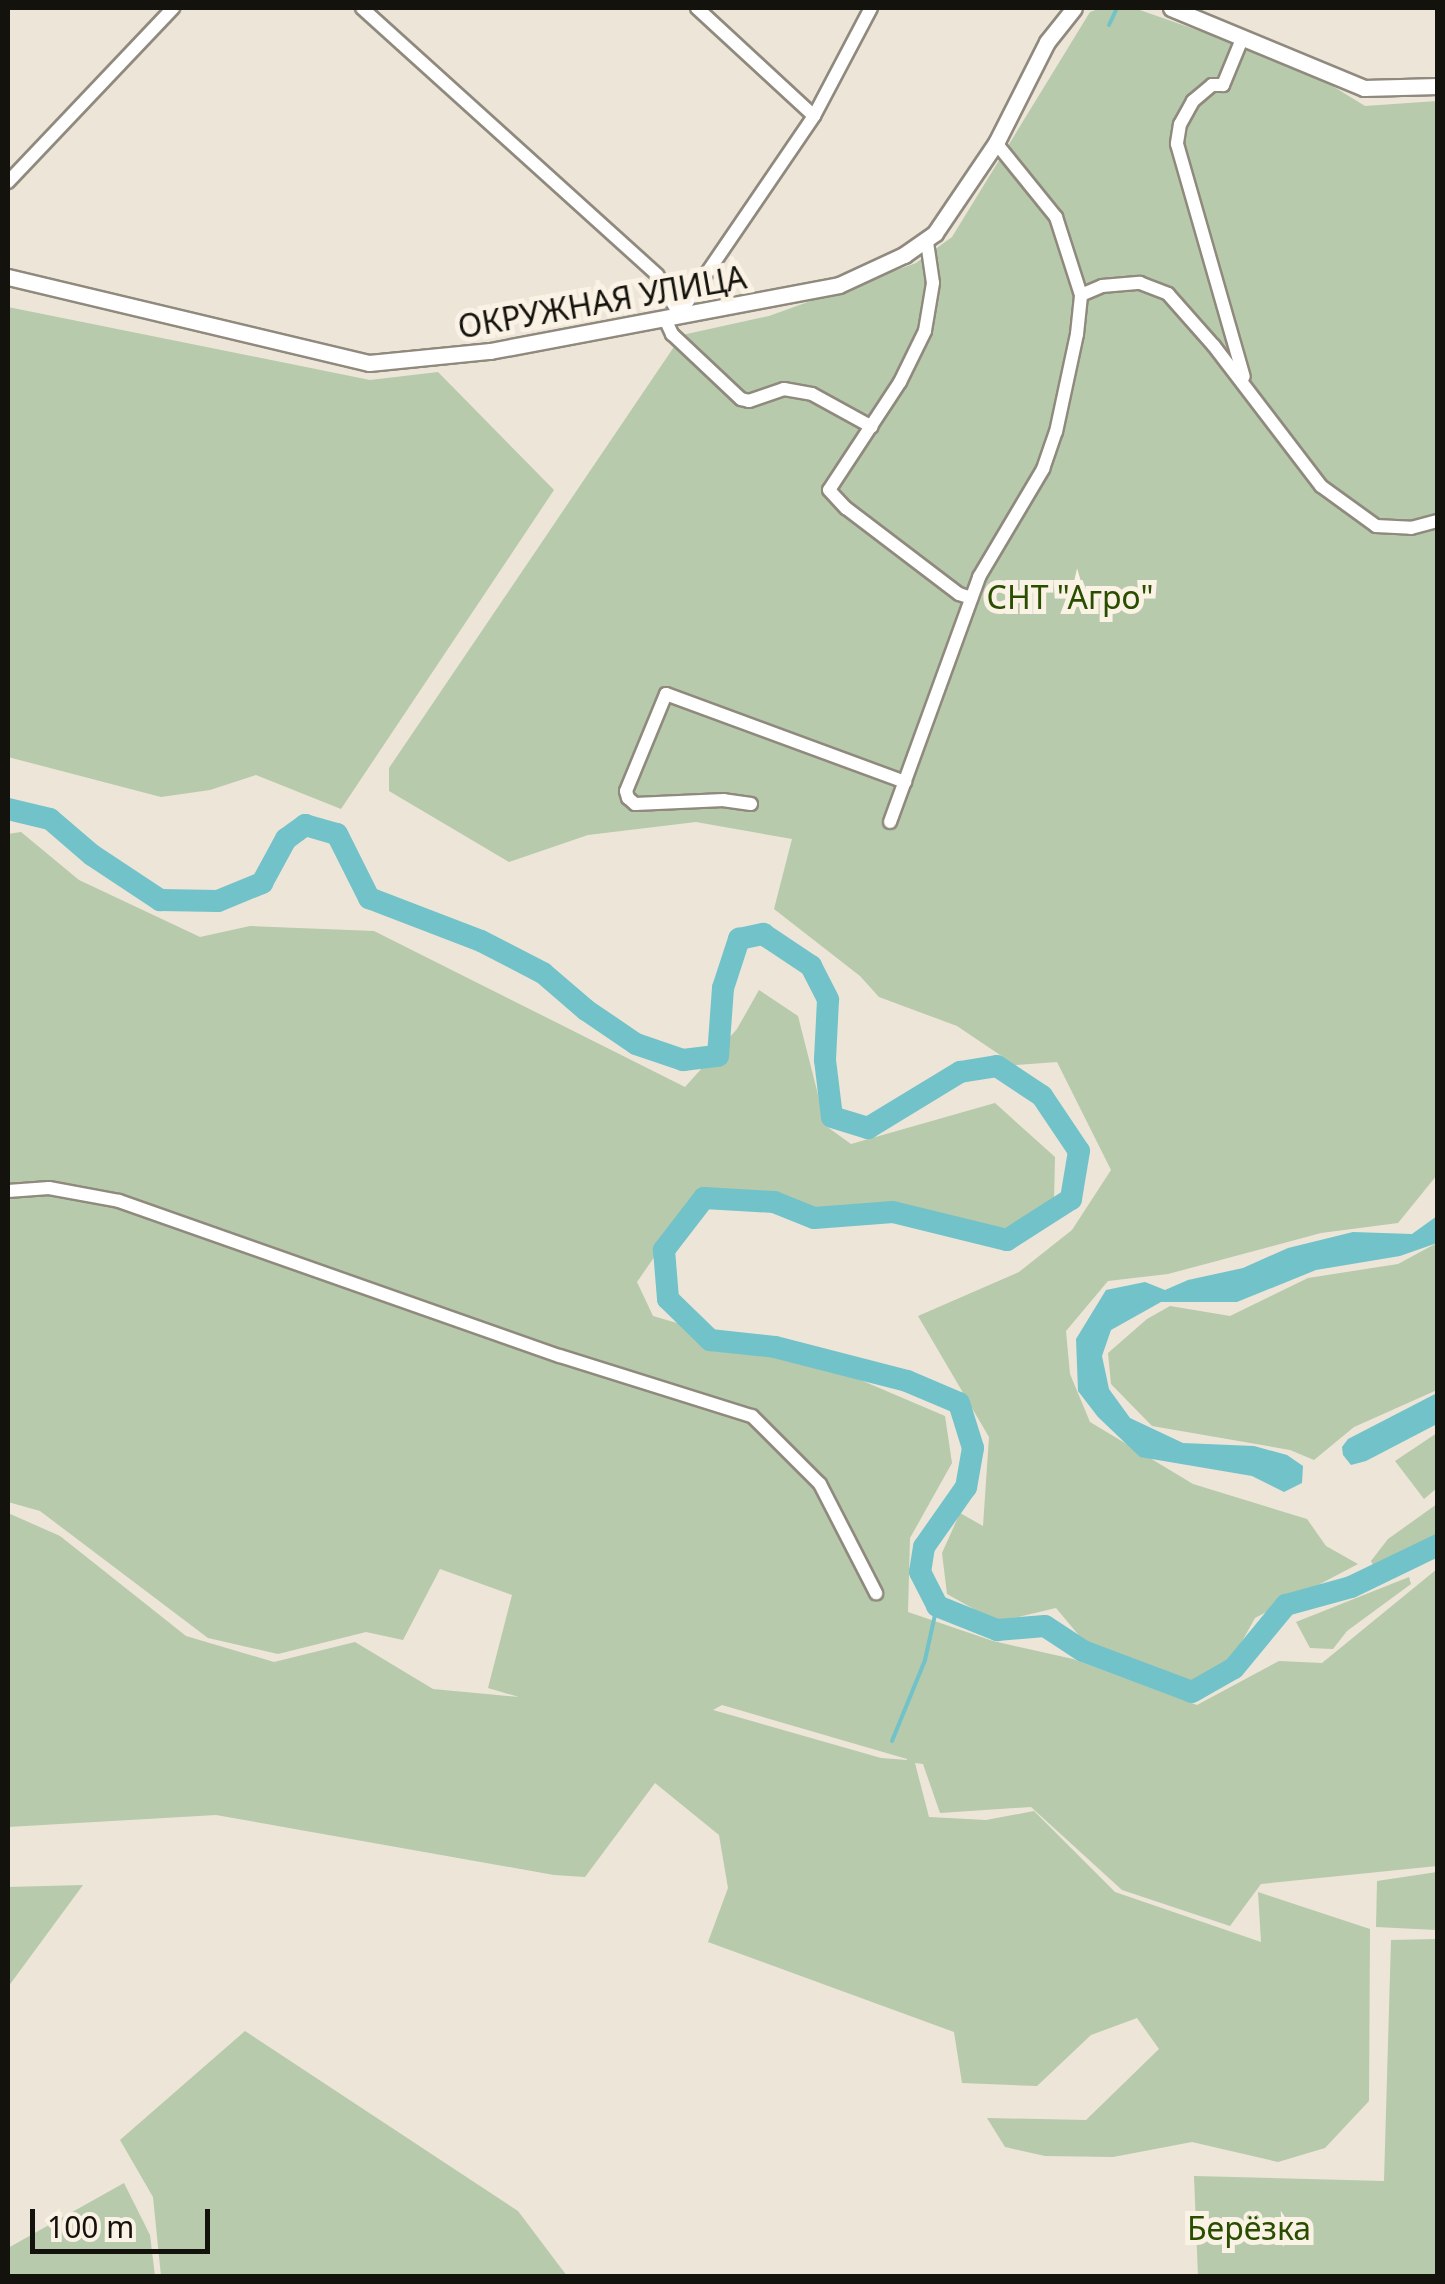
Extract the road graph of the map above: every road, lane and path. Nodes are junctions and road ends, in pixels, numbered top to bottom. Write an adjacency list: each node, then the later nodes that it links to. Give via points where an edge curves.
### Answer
1 (173, 8): 11 (street)
2 (362, 8): 15 (street, via 657,275)
3 (697, 8): 9 (street)
4 (871, 8): 9 (street)
5 (1074, 8): 10 (street, ОКРУЖНАЯ УЛИЦА, via 1047,42)
6 (1171, 8): 7 (street)
7 (1242, 39): 8 (street, via 1364,88); 16 (street, via 1222,85 1212,85 1193,102 1177,144)
8 (1438, 86)
9 (814, 116): 15 (street)
10 (996, 144): 12 (street, ОКРУЖНАЯ УЛИЦА); 14 (street, via 1056,217)
11 (8, 182)
12 (928, 242): 15 (street, ОКРУЖНАЯ УЛИЦА, via 839,285); 17 (street, via 934,283 925,332)
13 (8, 277): 15 (street, ОКРУЖНАЯ УЛИЦА, via 370,363 490,351)
14 (1081, 295): 16 (street, via 1140,283 1168,294); 19 (street, via 1043,469 994,546)
15 (672, 317): 17 (street, via 672,334 741,399 784,389 812,394)
16 (1250, 394): 18 (street, via 1321,486 1376,526)
17 (872, 427): 19 (street, via 828,490)
18 (1438, 522)
19 (971, 598): 20 (street)
20 (905, 782): 21 (street, via 666,694 628,798 635,804); 22 (street)
21 (751, 804)
22 (890, 822)
23 (8, 1191): 24 (street, via 49,1188 120,1201 560,1356 752,1416 820,1484)
24 (876, 1593)

